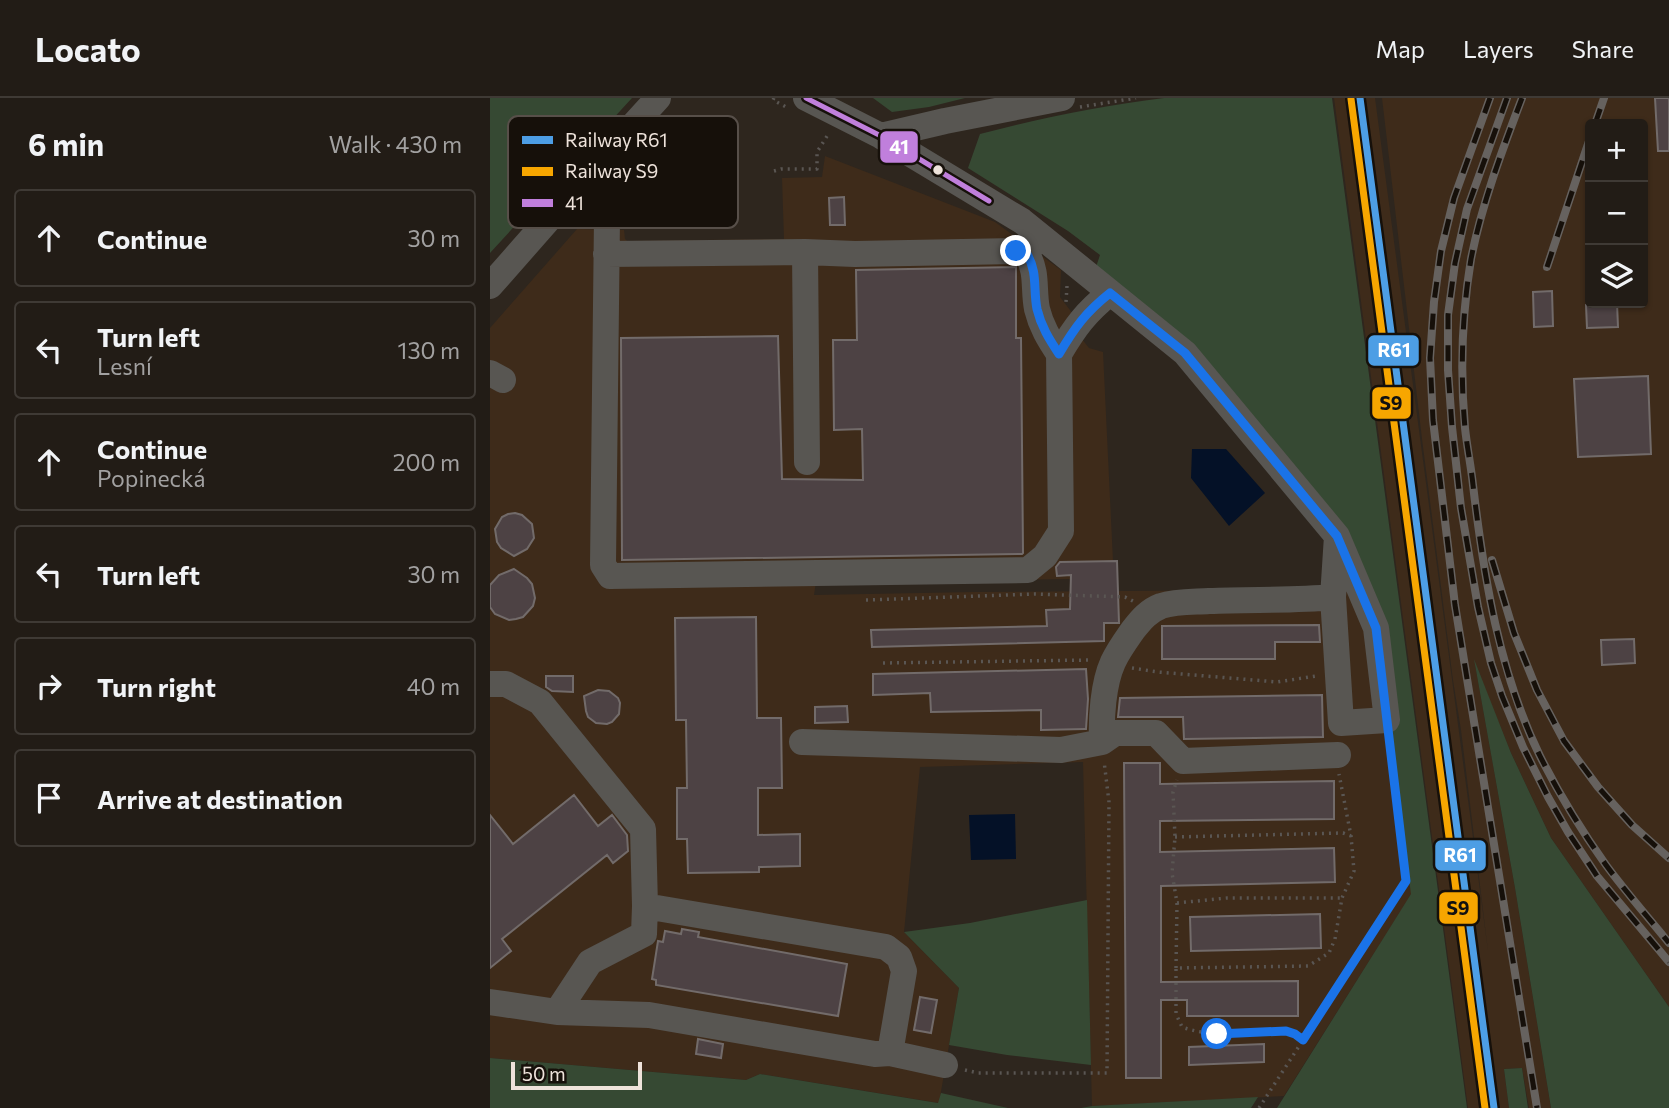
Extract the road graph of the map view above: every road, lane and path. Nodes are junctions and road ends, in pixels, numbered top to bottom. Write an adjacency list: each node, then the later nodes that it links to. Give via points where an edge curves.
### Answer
1 (658, 98): 5 (street)
2 (774, 98): 4 (path)
3 (1062, 98): 6 (street)
4 (791, 102): 6 (street)
5 (642, 116)
6 (881, 136): 13 (street, via 1022,221)
7 (541, 228): 12 (street)
8 (607, 228): 10 (street)
9 (805, 252): 10 (street); 15 (street, via 1027,254 1034,267 1043,330); 16 (street)
10 (606, 254): 15 (street, via 603,565 610,576 1028,570 1045,556 1061,531)
11 (1067, 280): 14 (path, via 1066,302)
12 (490, 286)
13 (1110, 293): 14 (street); 17 (street, via 1185,353)
14 (1080, 321): 15 (street)
15 (1059, 354)
16 (807, 462)
17 (1337, 536): 18 (street); 22 (street, via 1376,628)
18 (1333, 597): 20 (street, via 1185,602); 22 (street, via 1341,723)
19 (866, 600): 20 (path, via 1035,594 1125,597)
20 (1154, 611): 24 (street, via 1145,615 1112,664 1101,721)
21 (490, 684): 31 (street, via 506,684 540,702 643,829)
22 (1387, 720): 35 (path, via 1406,881)
23 (802, 742): 24 (street, via 1061,750)
24 (1102, 742): 26 (street, via 1115,733 1156,733); 37 (path, via 1109,802 1107,1073 978,1073)
25 (1338, 755): 26 (street); 27 (path)
26 (1183, 761): 28 (path, via 1173,792)
27 (1351, 836): 28 (path); 29 (path, via 1354,870)
28 (1175, 837): 30 (path, via 1172,873)
29 (1342, 898): 30 (path); 32 (path, via 1329,953 1308,966)
30 (1177, 903): 32 (path)
31 (645, 906): 34 (street, via 645,934 590,962); 36 (street, via 886,947 898,957 904,971)
32 (1176, 968): 35 (path, via 1176,1014 1182,1027 1217,1034 1286,1031)
33 (490, 1002): 34 (street)
34 (557, 1012): 36 (street, via 649,1015)
35 (1303, 1040): 38 (path)
36 (890, 1054): 37 (street)
37 (946, 1065)
38 (1259, 1108)

